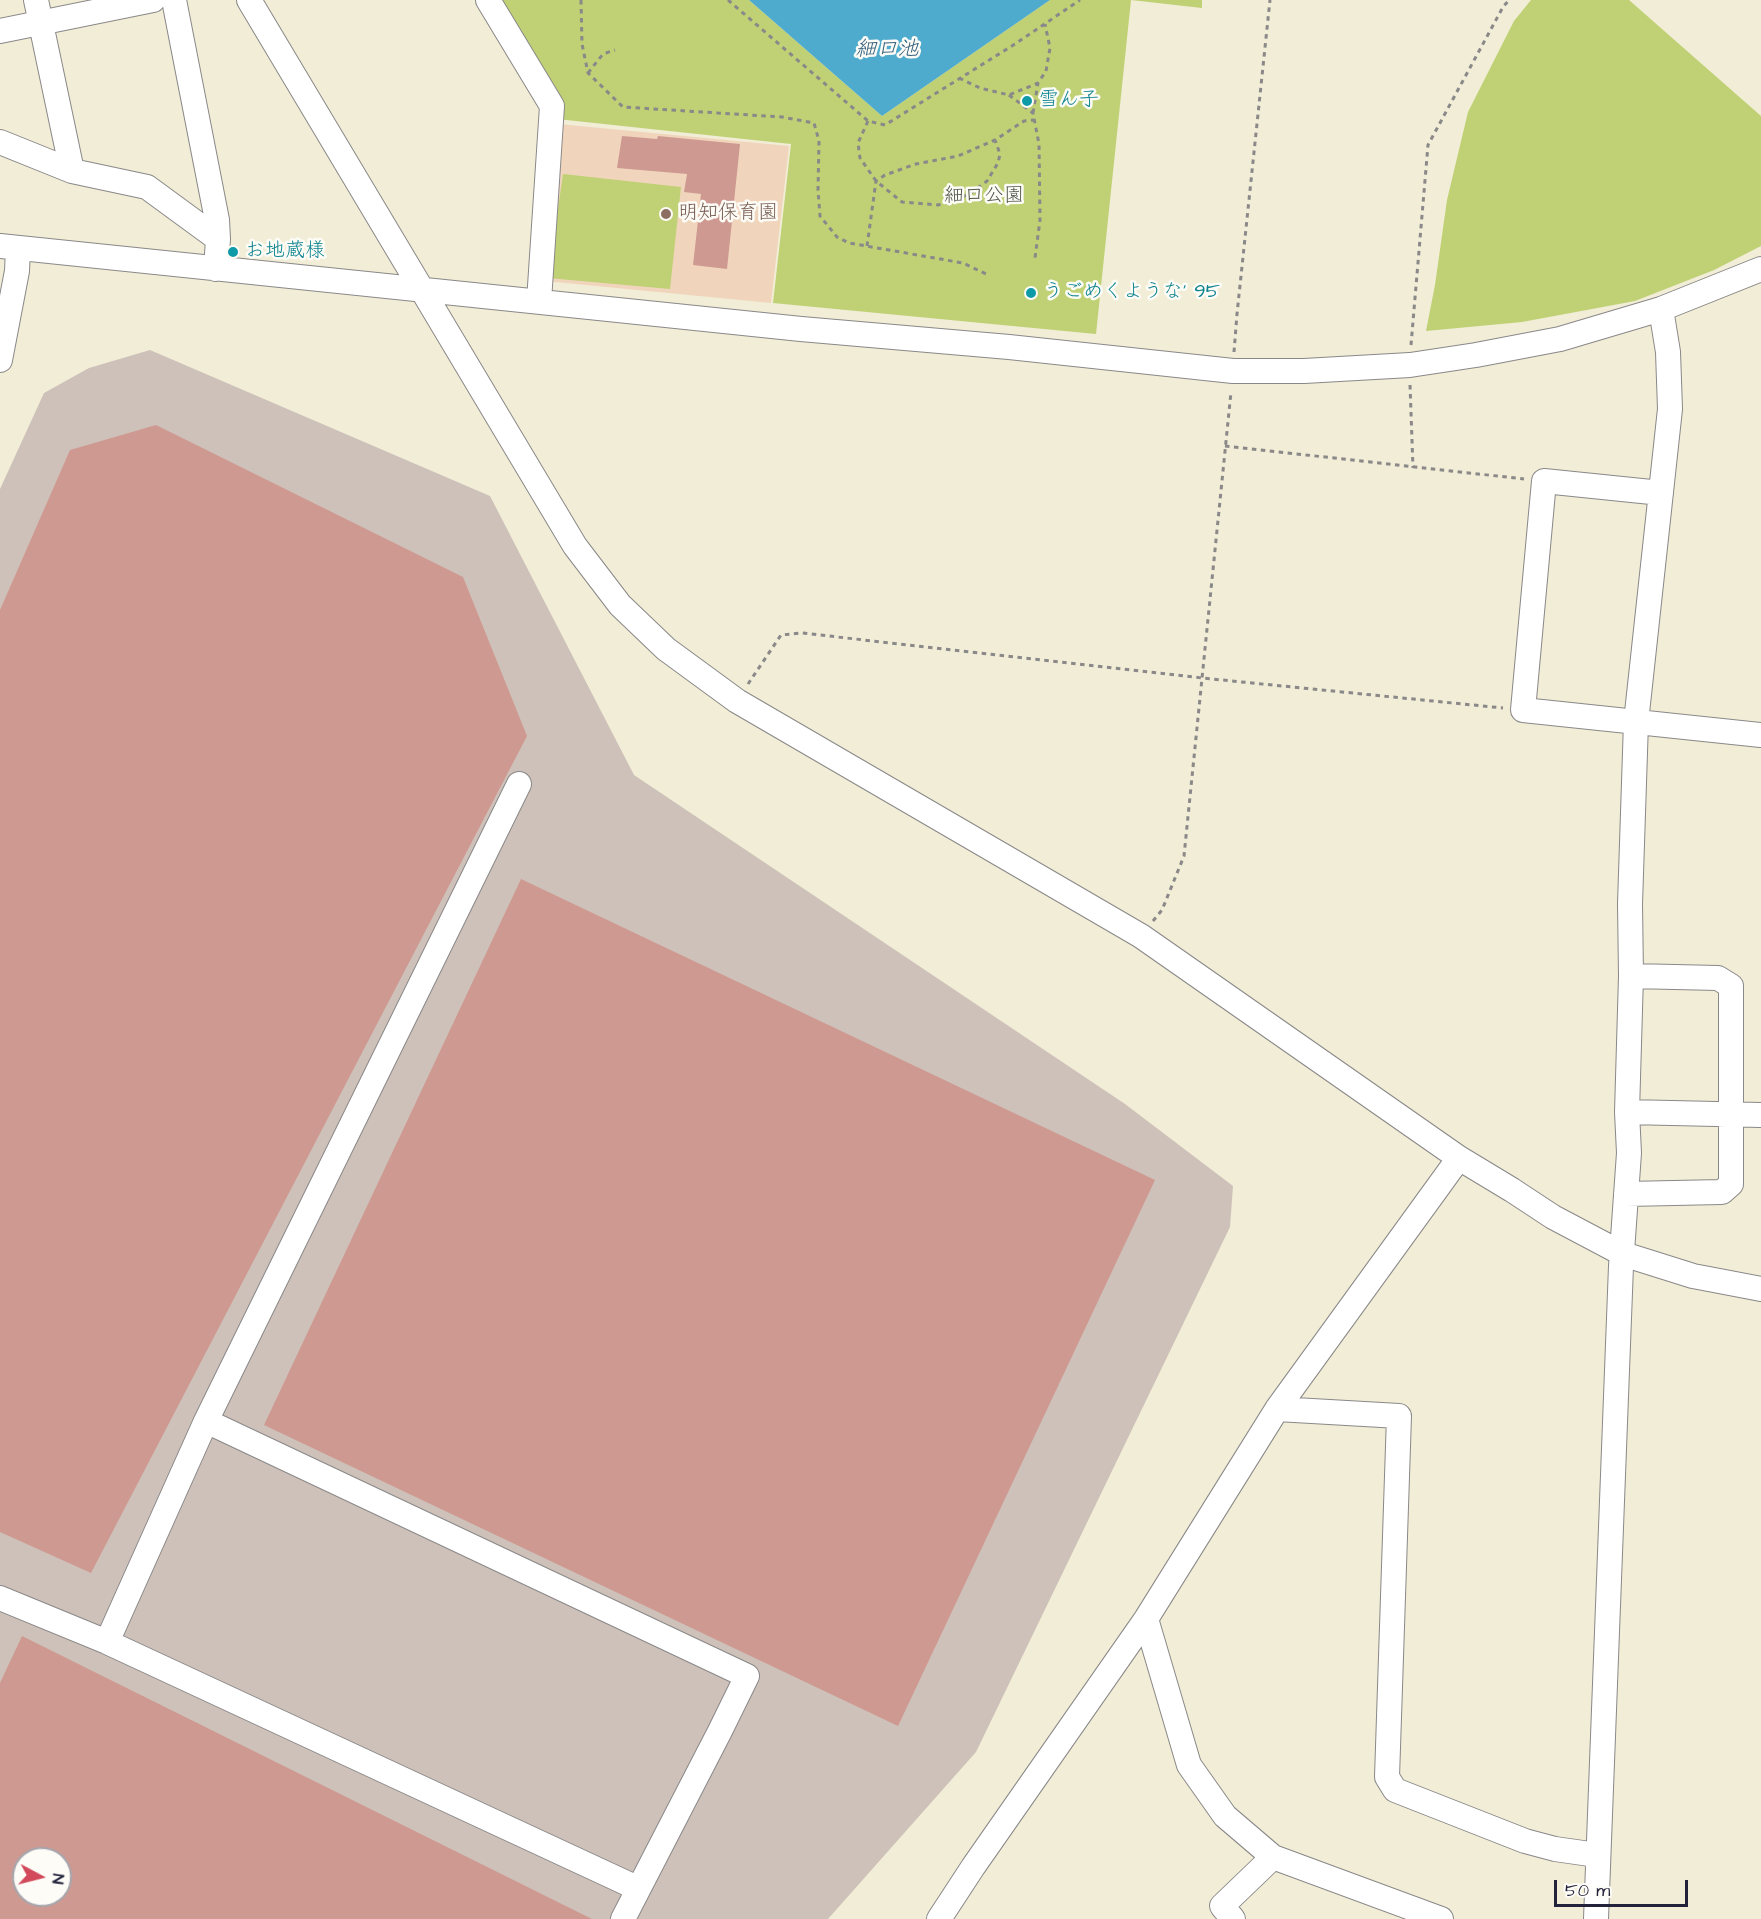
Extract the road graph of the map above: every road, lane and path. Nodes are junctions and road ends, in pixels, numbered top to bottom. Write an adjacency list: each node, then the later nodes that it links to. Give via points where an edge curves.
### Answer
1 (153, 0): 10 (street)
2 (174, 0): 27 (street)
3 (249, 0): 34 (street)
4 (488, 0): 35 (street, via 552,106)
5 (728, 0): 20 (path)
6 (1080, 0): 11 (path)
7 (1270, 0): 39 (path)
8 (1509, 0): 38 (path, via 1428,145)
9 (580, 1): 14 (path)
10 (39, 11): 12 (street); 23 (street)
11 (1045, 24): 15 (path); 16 (path, via 1050,48 1046,70)
12 (0, 31)
13 (615, 50): 14 (path, via 603,54)
14 (588, 73): 28 (path, via 622,107 782,117 814,123 819,141 820,216 837,237)
15 (959, 78): 17 (path); 20 (path, via 885,125)
16 (1038, 83): 17 (path); 18 (path)
17 (1009, 95): 18 (path)
18 (1033, 113): 19 (path)
19 (1035, 120): 21 (path, via 1024,121); 30 (path, via 1040,220)
20 (868, 121): 24 (path, via 858,143 861,158)
21 (995, 140): 24 (path, via 958,156 916,164); 25 (path, via 1000,154 998,163 987,181)
22 (0, 142): 23 (street)
23 (72, 171): 27 (street, via 147,187)
24 (876, 181): 25 (path, via 902,202 938,205); 28 (path)
25 (975, 189): 26 (path)
26 (982, 203)
27 (218, 239): 31 (street)
28 (867, 246): 33 (path, via 963,263)
29 (9, 247): 31 (street); 37 (street, via 17,271)
30 (1035, 258)
31 (216, 269): 34 (street)
32 (1761, 269): 36 (street)
33 (987, 276)
34 (422, 290): 35 (street); 45 (street, via 575,546 620,606 666,649)
35 (539, 302): 39 (street)
36 (1661, 309): 38 (street, via 1560,339); 43 (street, via 1668,352 1670,409)
37 (0, 360)
38 (1410, 365): 39 (street); 41 (path)
39 (1233, 371): 40 (path)
40 (1225, 446): 41 (path); 44 (path)
41 (1413, 468): 42 (path)
42 (1544, 481): 43 (street); 46 (street)
43 (1661, 493): 47 (street)
44 (1202, 678): 45 (path, via 802,633 781,635); 46 (path); 50 (path, via 1184,856 1162,910)
45 (736, 701): 50 (street)
46 (1522, 710): 47 (street)
47 (1636, 722): 48 (street); 51 (street)
48 (1761, 735)
49 (519, 784): 60 (street)
50 (1141, 936): 55 (street)
51 (1631, 976): 52 (street); 53 (street, via 1718,978 1731,986)
52 (1627, 1112): 53 (street); 56 (street)
53 (1731, 1114): 54 (street); 56 (street, via 1731,1184 1722,1192)
54 (1761, 1115)
55 (1459, 1158): 57 (street, via 1553,1217); 59 (street)
56 (1626, 1194): 57 (street)
57 (1623, 1254): 58 (street, via 1694,1276); 64 (street)
58 (1761, 1290)
59 (1277, 1409): 62 (street); 64 (street, via 1399,1416 1387,1778 1395,1790 1525,1840)
60 (206, 1421): 63 (street); 66 (street, via 747,1676)
61 (0, 1599): 63 (street)
62 (1146, 1619): 65 (street, via 1189,1765 1225,1816); 68 (street)
63 (107, 1642): 66 (street)
64 (1597, 1855): 71 (street)
65 (1273, 1857): 69 (street, via 1222,1905); 70 (street)
66 (637, 1888): 67 (street)
67 (623, 1919)
68 (939, 1919)
69 (1233, 1919)
70 (1441, 1919)
71 (1596, 1919)

